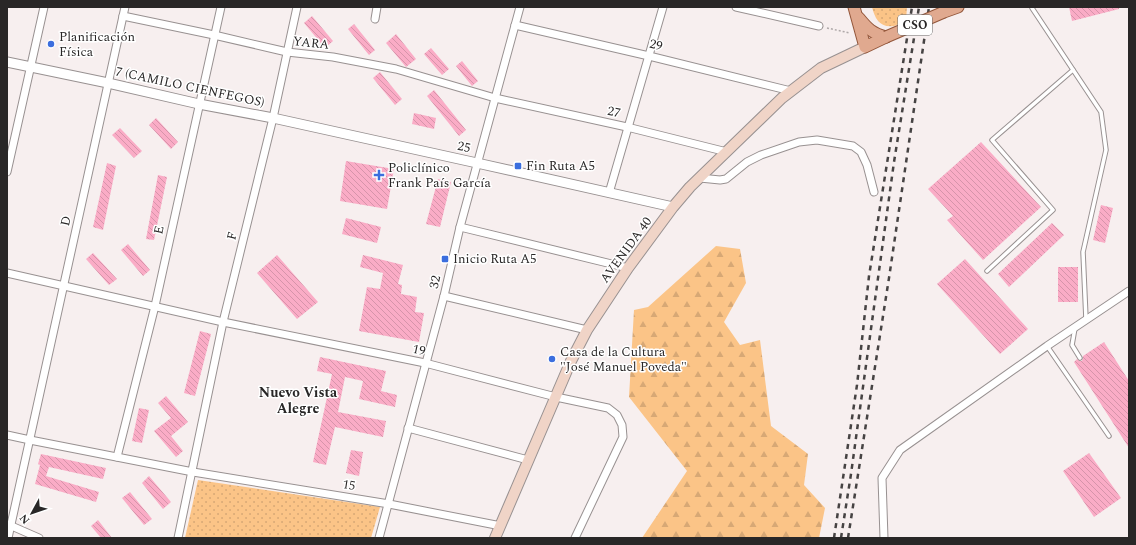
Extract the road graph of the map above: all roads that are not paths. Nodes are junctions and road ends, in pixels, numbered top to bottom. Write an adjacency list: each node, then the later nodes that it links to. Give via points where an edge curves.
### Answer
1 (44, 7): 22 (street)
2 (125, 7): 12 (street, D)
3 (221, 7): 16 (street, E)
4 (297, 7): 19 (street, F)
5 (378, 7): 13 (street)
6 (520, 7): 14 (street, 32)
7 (663, 7): 20 (street)
8 (737, 7): 15 (street)
9 (958, 7): 17 (main road, CSO, bridge)
10 (1032, 8): 23 (lane)
11 (855, 11): 17 (main road, CSO, via 875,34); 18 (main road, CSO)
12 (123, 16): 16 (street, YARA); 24 (street, D)
13 (375, 18)
14 (515, 25): 20 (street, 29); 26 (street, 32)
15 (819, 26)
16 (214, 35): 19 (street, YARA); 27 (street, E)
17 (886, 37): 18 (main road, CSO)
18 (863, 41): 25 (main road, AVENIDA 40)
19 (287, 52): 26 (street, YARA, via 333,57 396,69); 28 (street, F)
20 (649, 56): 25 (street, 29); 29 (street)
21 (7, 62): 22 (street, 7 (CAMILO CIENFEGOS))
22 (30, 66): 24 (street, 7 (CAMILO CIENFEGOS)); 32 (street)
23 (1073, 70): 39 (lane, via 992,140 1053,210); 45 (lane, via 1101,112 1106,150 1082,252)
24 (108, 83): 27 (street, 7 (CAMILO CIENFEGOS)); 41 (street, D)
25 (791, 91): 30 (main road, AVENIDA 40)
26 (495, 98): 29 (street, 27); 31 (street, 32)
27 (199, 104): 28 (street, 7 (CAMILO CIENFEGOS)); 44 (street, E)
28 (273, 118): 31 (street, 25); 46 (street, F)
29 (628, 127): 30 (street, 27); 35 (street)
30 (727, 152): 33 (main road, AVENIDA 40)
31 (477, 163): 35 (street, 25); 37 (street, 32)
32 (7, 172)
33 (700, 178): 34 (street, via 726,179 747,162 761,155 799,142 817,140 853,146 861,152); 36 (main road, AVENIDA 40)
34 (874, 192)
35 (609, 193): 36 (street, 25)
36 (673, 207): 38 (main road, AVENIDA 40)
37 (460, 227): 38 (street); 43 (street, 32)
38 (628, 268): 48 (main road, AVENIDA 40)
39 (988, 271)
40 (7, 273): 41 (street, 19)
41 (64, 285): 44 (street, 19); 56 (street, D)
42 (1129, 291): 45 (street)
43 (444, 296): 48 (street); 51 (street, 32)
44 (155, 306): 46 (street, 19); 57 (street, E)
45 (1086, 320): 47 (street)
46 (224, 322): 51 (street, 19); 59 (street, F)
47 (1076, 327): 49 (street); 50 (lane, via 1072,345)
48 (587, 330): 52 (main road, AVENIDA 40)
49 (1048, 346): 55 (lane); 69 (street, via 900,450 882,478)
50 (1080, 358)
51 (425, 363): 52 (street, 19); 53 (street, 32)
52 (556, 397): 58 (main road, AVENIDA 40); 68 (street, 19, via 608,408 617,415 622,425 623,437)
53 (408, 428): 58 (street); 60 (street, 32)
54 (7, 435): 56 (street, 15)
55 (1109, 436)
56 (30, 440): 57 (street, 15); 61 (street, D)
57 (117, 457): 59 (street, 15)
58 (528, 460): 62 (main road, AVENIDA 40)
59 (193, 472): 60 (street, 15); 65 (street, F)
60 (389, 504): 62 (street, 15); 66 (street, 32)
61 (9, 525): 63 (street, D); 64 (street)
62 (500, 526): 67 (main road, AVENIDA 40)
63 (8, 538)
64 (40, 538)
65 (178, 538)
66 (379, 538)
67 (495, 538)
68 (575, 538)
69 (884, 538)

